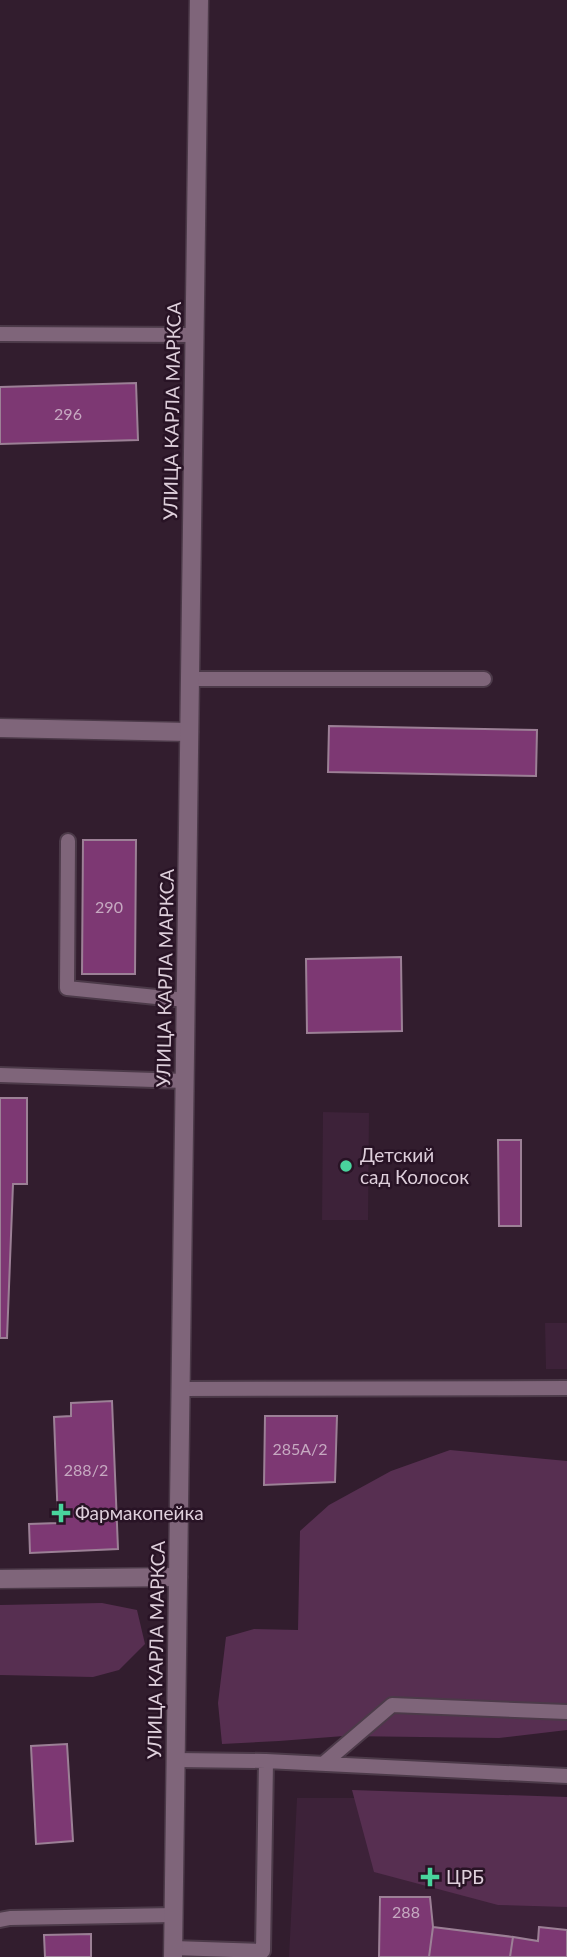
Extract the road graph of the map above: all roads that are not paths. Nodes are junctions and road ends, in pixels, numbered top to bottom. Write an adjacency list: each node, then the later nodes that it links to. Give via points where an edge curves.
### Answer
1 (199, 0): 3 (street, УЛИЦА КАРЛА МАРКСА)
2 (0, 334): 3 (lane)
3 (194, 335): 4 (street, УЛИЦА КАРЛА МАРКСА)
4 (190, 679): 5 (lane); 7 (street, УЛИЦА КАРЛА МАРКСА)
5 (484, 679)
6 (0, 729): 7 (street)
7 (189, 732): 9 (street, УЛИЦА КАРЛА МАРКСА)
8 (68, 841): 9 (lane, via 67,988)
9 (186, 1000): 11 (street, УЛИЦА КАРЛА МАРКСА)
10 (0, 1075): 11 (lane)
11 (185, 1081): 13 (street, УЛИЦА КАРЛА МАРКСА)
12 (567, 1388): 13 (lane)
13 (181, 1389): 14 (street, УЛИЦА КАРЛА МАРКСА)
14 (178, 1577): 15 (street); 17 (street, УЛИЦА КАРЛА МАРКСА)
15 (0, 1579)
16 (567, 1712): 19 (lane, via 392,1705)
17 (176, 1760): 18 (lane); 21 (street, УЛИЦА КАРЛА МАРКСА)
18 (266, 1761): 19 (lane); 23 (lane, via 263,1951)
19 (323, 1764): 20 (lane)
20 (567, 1776)
21 (174, 1915): 22 (lane); 23 (street, УЛИЦА КАРЛА МАРКСА)
22 (0, 1920)
23 (173, 1953)

